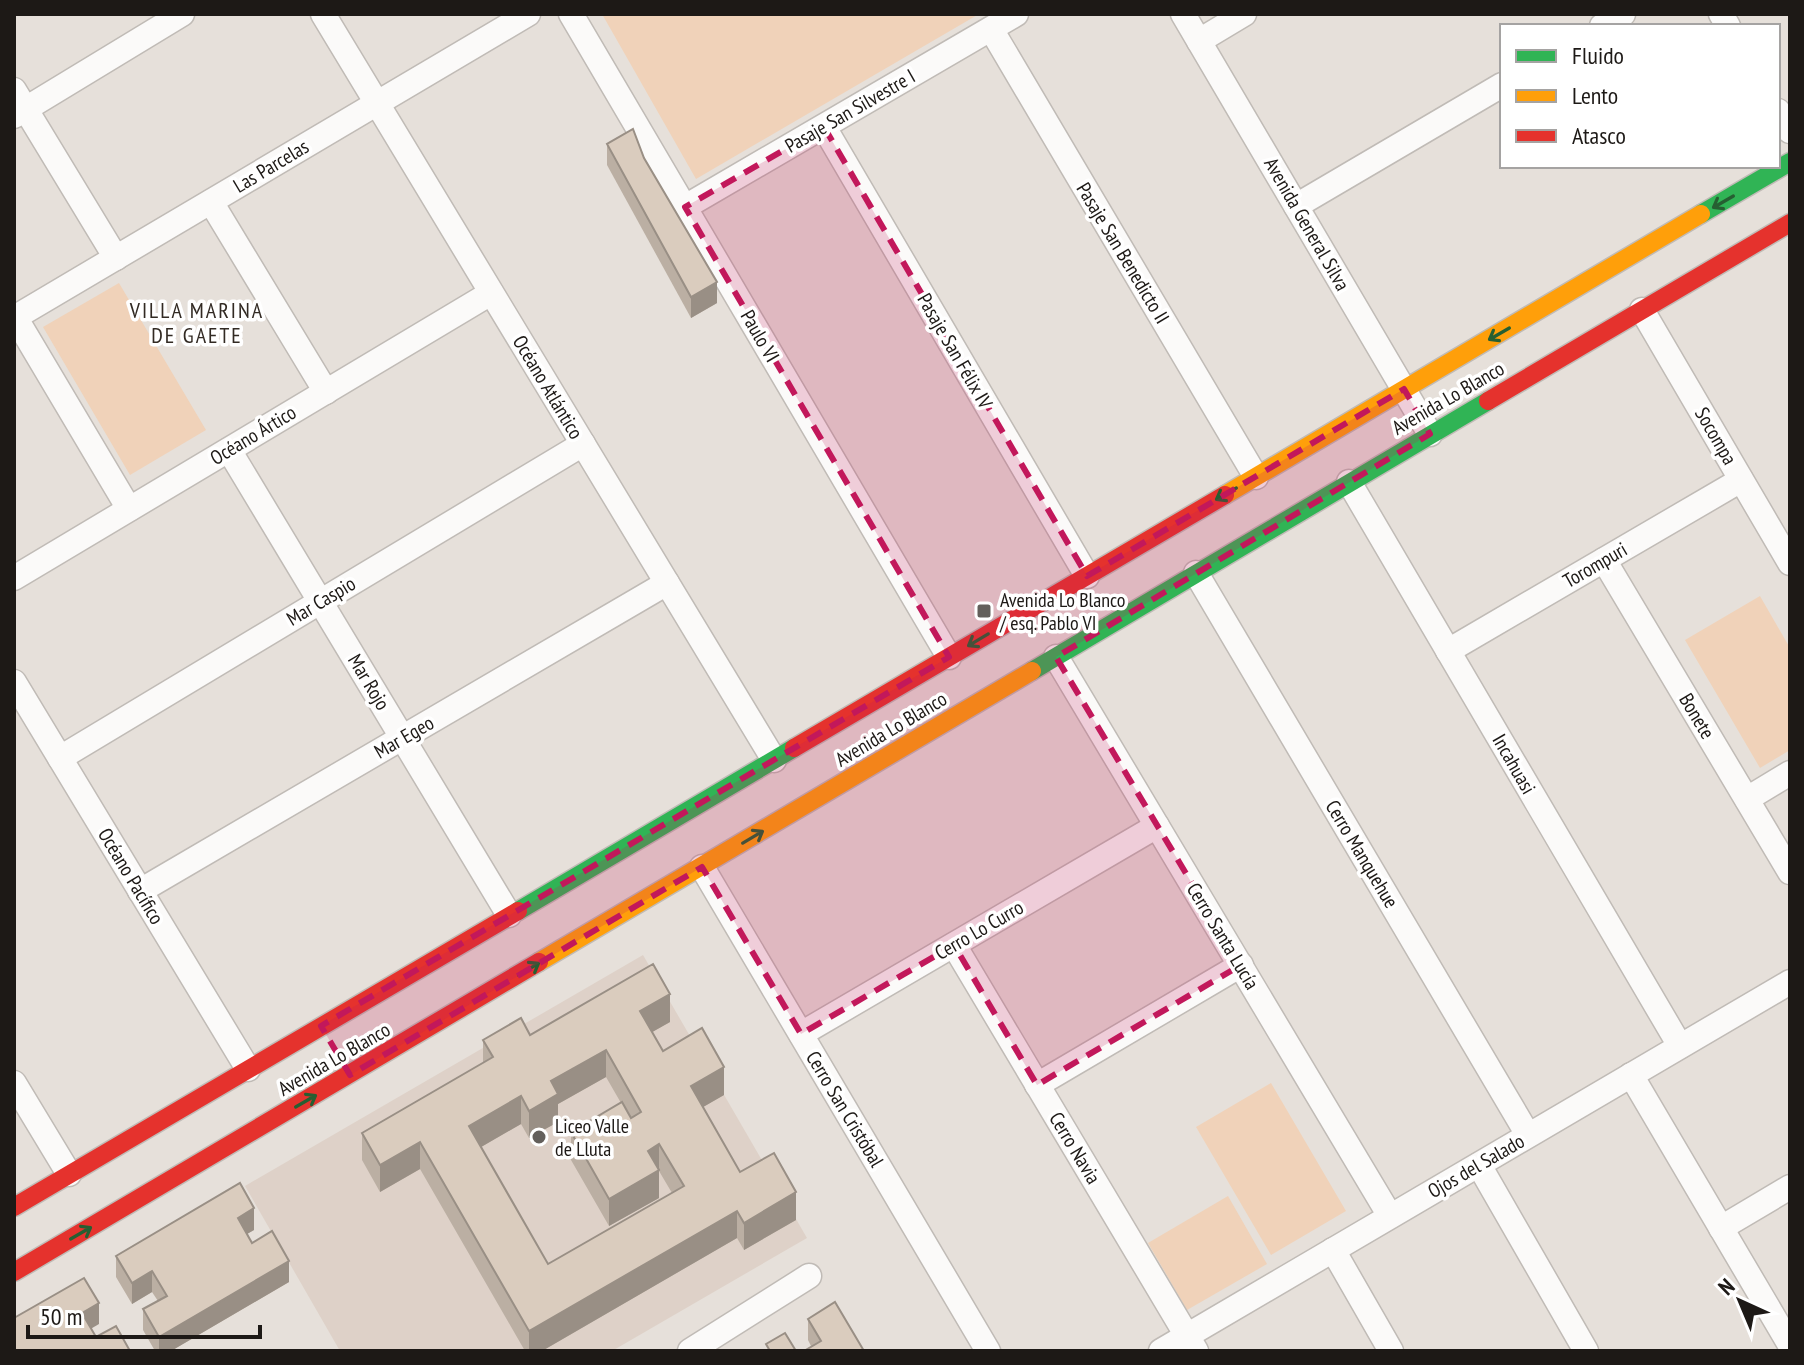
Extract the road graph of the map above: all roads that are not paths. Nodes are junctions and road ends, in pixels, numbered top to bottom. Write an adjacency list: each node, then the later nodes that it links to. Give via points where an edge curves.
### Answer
1 (182, 14): 14 (street)
2 (323, 14): 13 (street, Océano Atlántico)
3 (528, 14): 13 (street, Las Parcelas)
4 (571, 14): 19 (street, Paulo VI)
5 (1016, 14): 10 (street, Pasaje San Silvestre I)
6 (1183, 14): 11 (street, Avenida General Silva)
7 (1244, 14): 11 (street)
8 (1623, 14): 9 (street)
9 (1606, 24)
10 (991, 29): 15 (street, Pasaje San Silvestre I); 30 (street, Pasaje San Benedicto II)
11 (1199, 41): 18 (street, Avenida General Silva)
12 (1500, 86): 18 (street)
13 (377, 103): 17 (street, Las Parcelas); 22 (street, Océano Atlántico)
14 (18, 105): 21 (street)
15 (824, 127): 19 (street, Pasaje San Silvestre I); 37 (street, Pasaje San Félix IV)
16 (1780, 168): 25 (main road, Avenida Lo Blanco, one-way to 25)
17 (211, 202): 21 (street, Las Parcelas); 26 (street)
18 (1296, 206): 25 (street, Avenida General Silva)
19 (685, 207): 42 (street, Paulo VI)
20 (1790, 223): 23 (main road, Avenida Lo Blanco)
21 (116, 258): 24 (street, Las Parcelas)
22 (491, 293): 26 (street, Océano Ártico); 28 (street, Océano Atlántico)
23 (1642, 310): 27 (main road, Avenida Lo Blanco); 31 (street, Socompa)
24 (14, 318): 33 (street)
25 (1404, 389): 27 (street, Avenida General Silva); 30 (main road, Avenida Lo Blanco)
26 (326, 392): 29 (street, Océano Ártico)
27 (1430, 434): 32 (main road, Avenida Lo Blanco)
28 (583, 444): 39 (street, Océano Atlántico); 40 (street, Mar Caspio)
29 (229, 450): 33 (street, Océano Ártico); 40 (street, Mar Rojo)
30 (1256, 477): 37 (main road, Avenida Lo Blanco, one-way to 37)
31 (1741, 480): 34 (street, Torompuri); 35 (street, Socompa)
32 (1349, 482): 36 (main road, Avenida Lo Blanco); 41 (street, Incahuasi)
33 (129, 509): 38 (street, Océano Ártico)
34 (1604, 560): 41 (street, Torompuri); 49 (street, Bonete)
35 (1790, 563)
36 (1196, 573): 43 (main road, Avenida Lo Blanco); 64 (street, Cerro Manquehue)
37 (1087, 576): 42 (main road, Avenida Lo Blanco, one-way to 42)
38 (14, 578)
39 (667, 583): 45 (street, Mar Egeo); 47 (street, Océano Atlántico)
40 (321, 602): 45 (street, Mar Rojo); 46 (street, Mar Caspio)
41 (1448, 651): 59 (street, Incahuasi)
42 (949, 657): 47 (main road, Avenida Lo Blanco)
43 (1056, 657): 50 (street, Cerro Santa Lucía); 51 (main road, Avenida Lo Blanco, one-way to 43)
44 (14, 682): 46 (street, Océano Pacífico)
45 (402, 738): 53 (street, Mar Egeo); 54 (street, Mar Rojo)
46 (60, 758): 53 (street, Océano Pacífico)
47 (774, 760): 54 (main road, Avenida Lo Blanco)
48 (1790, 773): 49 (street)
49 (1747, 799): 52 (street, Bonete)
50 (1157, 826): 55 (street, Cerro Lo Curro); 56 (street, Cerro Santa Lucía)
51 (702, 867): 58 (street, Cerro San Cristóbal); 72 (main road, Avenida Lo Blanco, one-way to 51, via 346,1067)
52 (1790, 872)
53 (140, 891): 60 (street, Océano Pacífico)
54 (509, 915): 60 (main road, Avenida Lo Blanco, via 325,1032)
55 (954, 945): 58 (street, Cerro Lo Curro); 63 (street, Cerro Navia)
56 (1241, 965): 63 (street); 69 (street, Cerro Santa Lucía)
57 (1790, 982): 59 (street, Ojos del Salado)
58 (801, 1034): 77 (street, Cerro San Cristóbal)
59 (1680, 1046): 61 (street, Ojos del Salado)
60 (248, 1069): 66 (main road, Avenida Lo Blanco)
61 (1631, 1075): 64 (street, Ojos del Salado); 70 (street)
62 (14, 1083): 66 (street)
63 (1037, 1085): 74 (street, Cerro Navia)
64 (1528, 1135): 65 (street, Ojos del Salado)
65 (1479, 1165): 69 (street, Ojos del Salado); 80 (street)
66 (69, 1174): 68 (main road, Avenida Lo Blanco)
67 (1790, 1187): 70 (street)
68 (14, 1207)
69 (1390, 1216): 71 (street, Ojos del Salado)
70 (1721, 1228): 75 (street)
71 (1333, 1250): 74 (street, Ojos del Salado); 79 (street)
72 (14, 1272)
73 (809, 1276): 76 (street)
74 (1191, 1343): 78 (street, Ojos del Salado)
75 (1790, 1345)
76 (690, 1351)
77 (988, 1351)
78 (1161, 1351)
79 (1391, 1351)
80 (1586, 1351)

